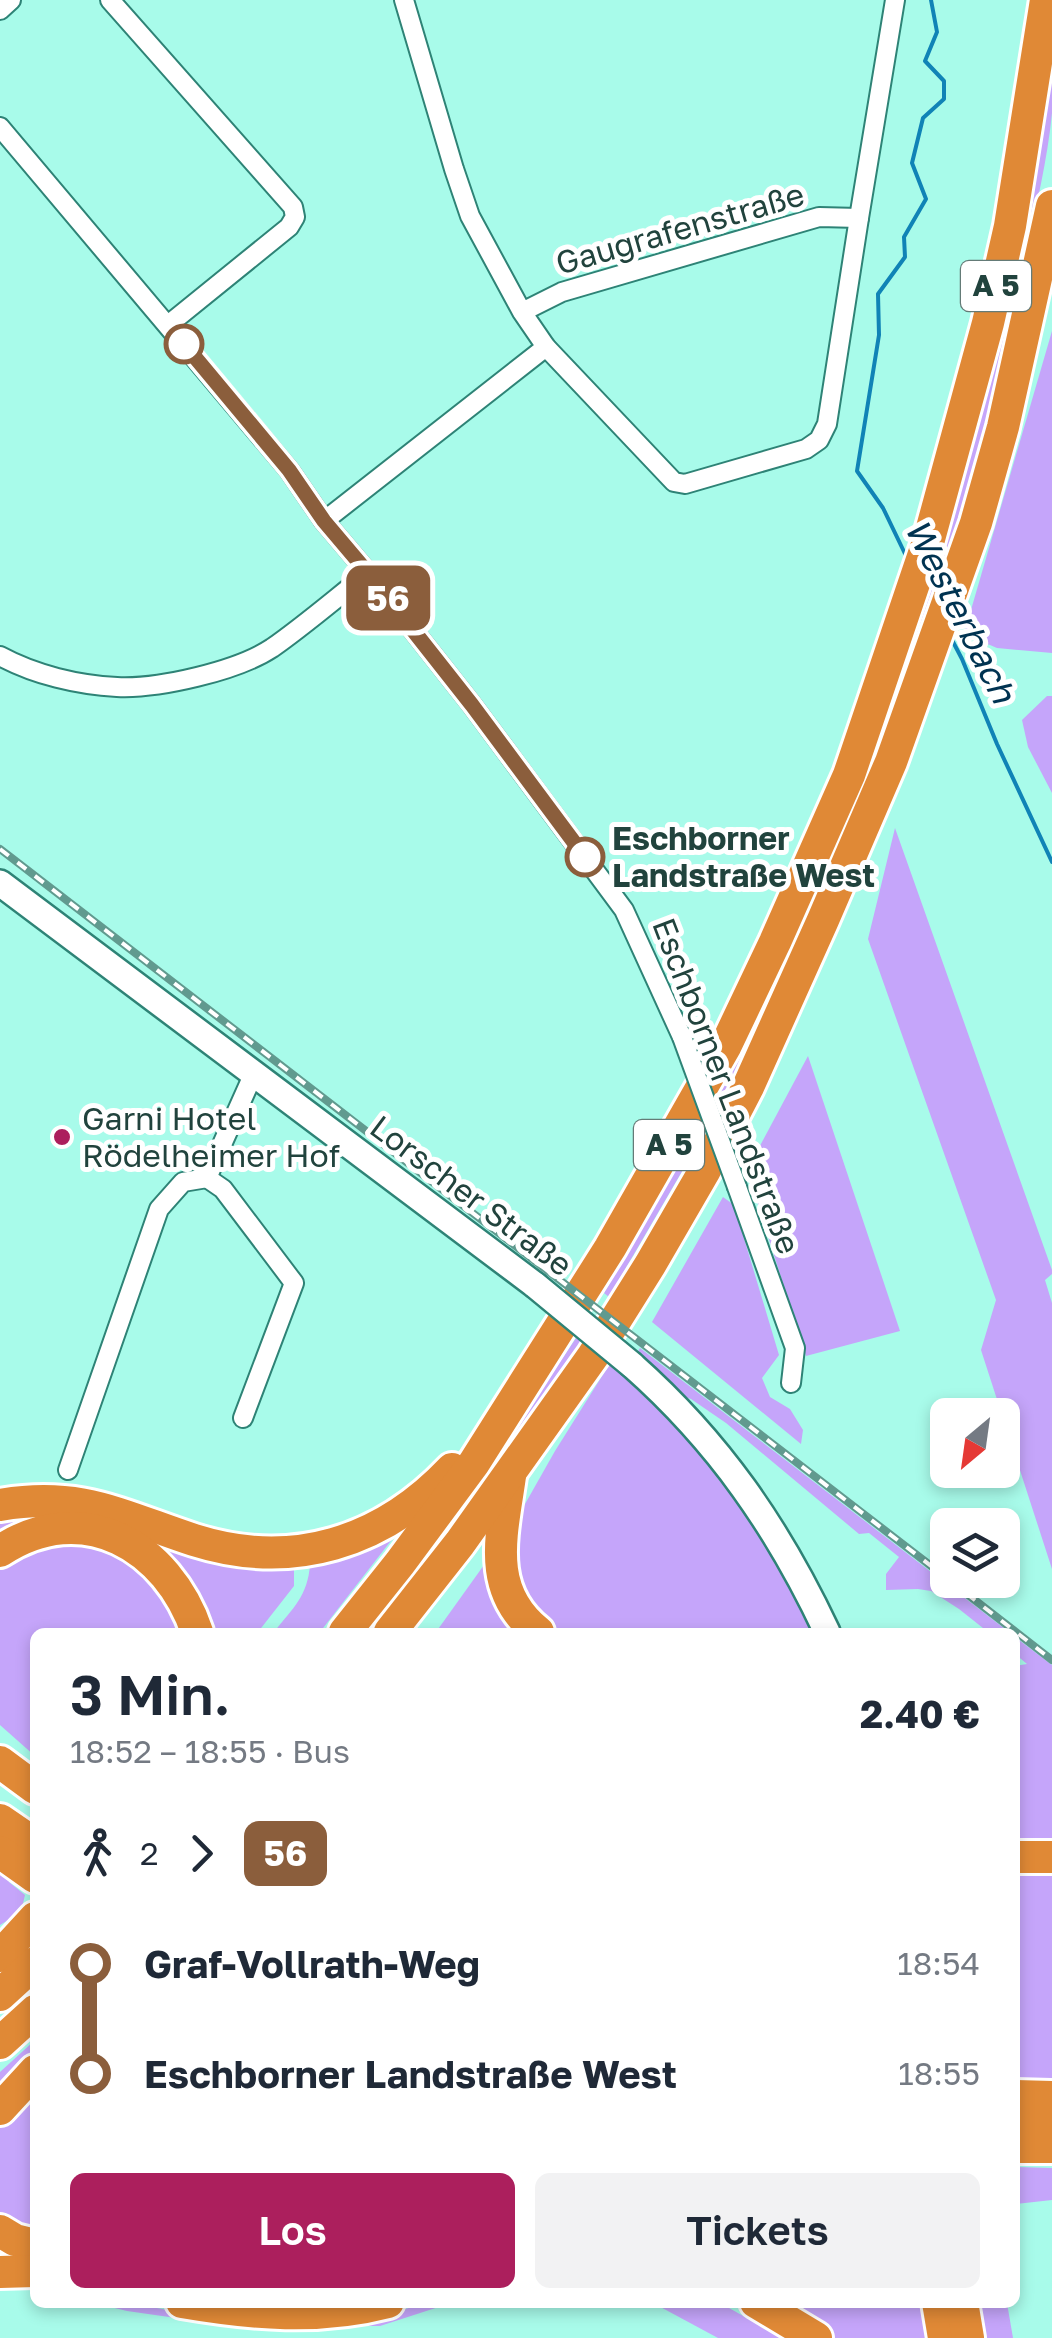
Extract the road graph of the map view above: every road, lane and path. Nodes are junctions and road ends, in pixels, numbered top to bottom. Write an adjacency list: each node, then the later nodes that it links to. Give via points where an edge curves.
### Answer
1 (11, 0): 6 (street)
2 (110, 0): 11 (street, via 292,205 295,217)
3 (404, 0): 10 (street, via 470,216)
4 (895, 0): 9 (street)
5 (1046, 0): 20 (highway, A 5, via 988,323 917,577 849,776 726,1045 601,1264)
6 (0, 10)
7 (0, 126): 11 (street, Eschborner Landstraße)
8 (1052, 206): 23 (highway, A 5, via 976,524 876,798 748,1087 704,1170 594,1356)
9 (859, 218): 10 (street, Gaugrafenstraße, via 820,217 562,292); 12 (street, via 828,424 806,449 674,482)
10 (522, 312): 12 (street)
11 (168, 325): 13 (street, Eschborner Landstraße)
12 (546, 347): 13 (street)
13 (324, 521): 14 (street, Eschborner Landstraße)
14 (368, 573): 15 (street, via 269,650 217,672 120,687 74,682); 19 (street, Eschborner Landstraße, bridge, via 624,910 682,1038 795,1348)
15 (0, 656)
16 (0, 883): 17 (main road, Lorscher Straße)
17 (254, 1073): 18 (street); 30 (main road, Lorscher Straße, bridge, via 535,1285 660,1389 758,1506)
18 (206, 1178): 21 (street, via 223,1189 294,1283); 22 (street, via 183,1182 159,1209)
19 (791, 1383)
20 (514, 1397): 24 (highway, via 424,1496 382,1525 328,1546 233,1550 94,1506 56,1500); 27 (highway, A 5, via 444,1505)
21 (243, 1418)
22 (68, 1470)
23 (511, 1472): 28 (highway, A 5); 29 (highway, via 501,1568 514,1608)
24 (0, 1505)
25 (0, 1551): 26 (highway, via 55,1529 123,1539 171,1581)
26 (196, 1628)
27 (347, 1628)
28 (393, 1628)
29 (534, 1628)
30 (825, 1628)
31 (0, 1752): 32 (highway)
32 (15, 1780): 33 (highway)
33 (30, 1806)
34 (0, 1820): 35 (highway)
35 (30, 1841)
36 (0, 1852): 39 (highway)
37 (1052, 1856): 38 (highway)
38 (1020, 1857)
39 (30, 1873)
40 (30, 1923): 41 (highway)
41 (0, 1956)
42 (30, 1968): 43 (highway)
43 (0, 1995)
44 (30, 2016): 45 (highway)
45 (0, 2044)
46 (30, 2076): 48 (highway)
47 (1033, 2100): 49 (highway)
48 (0, 2109)
49 (1052, 2122)
50 (1020, 2147): 51 (highway)
51 (1052, 2147)
52 (0, 2231): 53 (highway, via 16,2240)
53 (26, 2267)
54 (214, 2308): 55 (highway, via 288,2315)
55 (367, 2308)
56 (766, 2308): 59 (highway)
57 (939, 2308): 60 (highway)
58 (963, 2308): 61 (highway)
59 (816, 2338)
60 (944, 2338)
61 (968, 2338)

